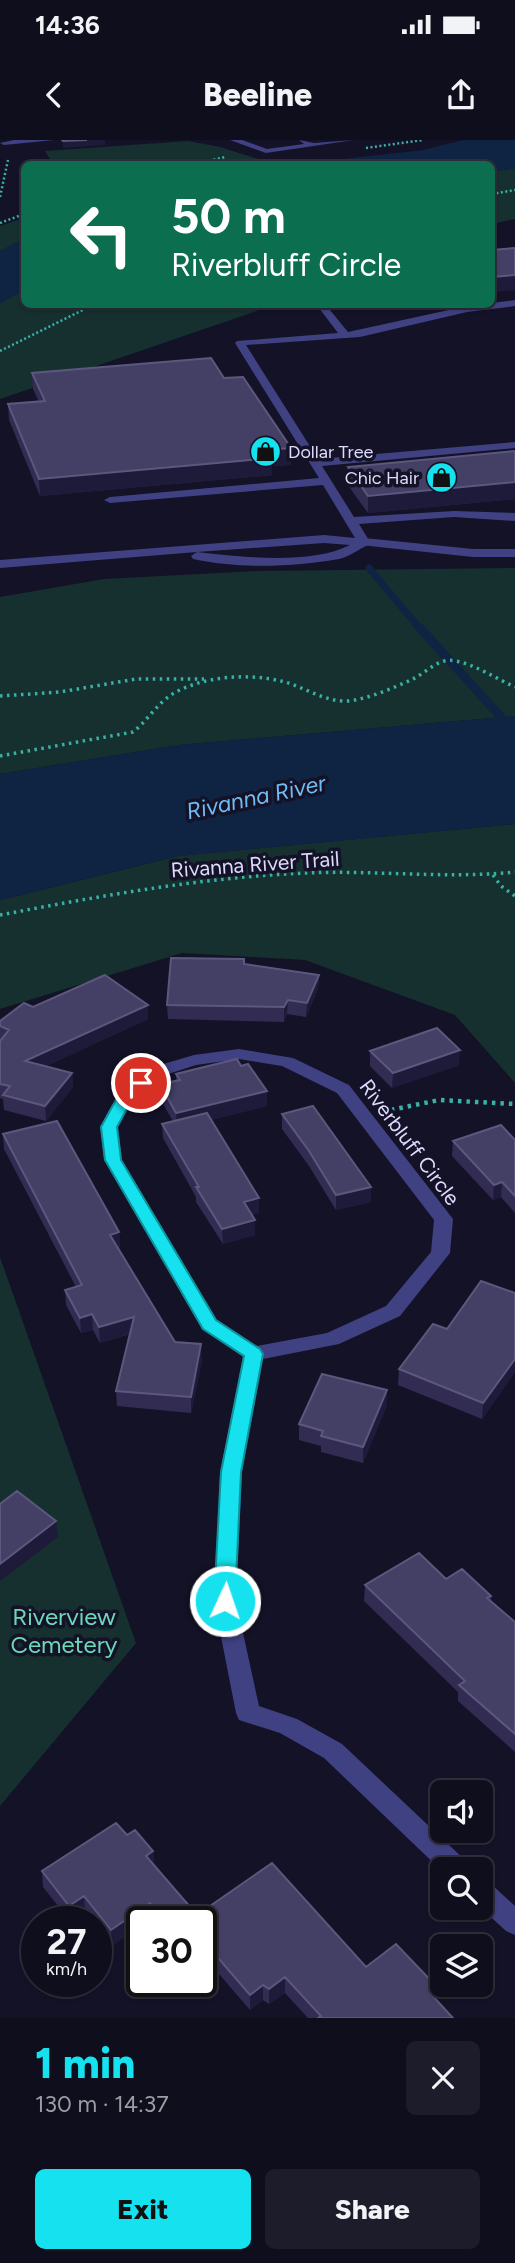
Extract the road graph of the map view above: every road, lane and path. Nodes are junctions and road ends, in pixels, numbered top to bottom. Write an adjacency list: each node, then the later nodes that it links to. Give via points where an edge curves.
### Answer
1 (50, 140): 5 (street)
2 (234, 140): 6 (street, via 266,151)
3 (303, 140): 6 (street)
4 (350, 140): 6 (street)
5 (4, 143): 9 (path, via 9,160)
6 (313, 145)
7 (515, 190): 8 (path)
8 (495, 193)
9 (0, 196)
10 (21, 215): 11 (path)
11 (0, 223)
12 (515, 303): 13 (street)
13 (495, 306)
14 (87, 308): 18 (path)
15 (323, 308): 17 (street)
16 (475, 308): 17 (street)
17 (345, 335): 20 (street, via 240,342)
18 (0, 351)
19 (515, 445): 20 (street)
20 (315, 463): 21 (street)
21 (326, 481): 22 (street); 24 (street)
22 (110, 500)
23 (515, 517): 24 (street, via 454,514)
24 (351, 521): 25 (street)
25 (364, 542): 26 (street, via 324,539); 26 (street, via 339,555 299,559 242,561); 27 (street)
26 (166, 552): 28 (street)
27 (515, 553)
28 (0, 564)
29 (208, 679): 30 (path, via 281,681 344,701 365,698 415,678 439,662 455,660); 31 (path, via 136,679); 32 (path, via 170,695 133,732)
30 (515, 687)
31 (0, 696)
32 (0, 756)
33 (515, 872): 34 (path, Rivanna River Trail)
34 (493, 874): 35 (path); 36 (path, Rivanna River Trail, via 252,876 124,892)
35 (515, 896)
36 (0, 915)
37 (515, 1104): 38 (path, via 439,1100)
38 (363, 1116): 39 (street, Riverbluff Circle, via 444,1219 440,1252 393,1311 332,1339); 39 (street, Riverbluff Circle, via 342,1089 287,1062 239,1054 194,1060 156,1072 127,1093 109,1127 113,1160 209,1324)
39 (254, 1354): 40 (street, via 231,1472 225,1601 248,1713 288,1726 333,1751)
40 (444, 1857)
41 (493, 1902): 42 (street)
42 (515, 1923)

